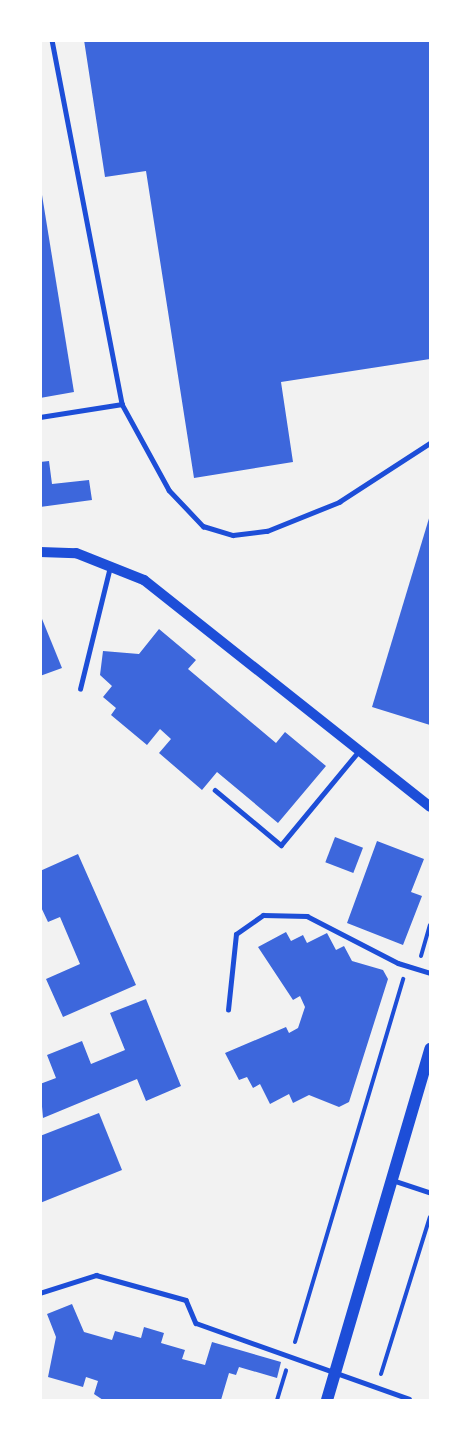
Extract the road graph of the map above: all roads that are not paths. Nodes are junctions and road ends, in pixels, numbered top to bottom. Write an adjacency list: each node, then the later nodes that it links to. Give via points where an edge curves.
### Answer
1 (52, 40): 2 (lane)
2 (122, 404): 3 (lane); 4 (lane, via 169,490 203,526 234,536 267,531 339,502)
3 (40, 417)
4 (430, 443)
5 (40, 552): 6 (street, via 76,553)
6 (111, 564): 7 (lane); 8 (street, via 144,580)
7 (80, 689)
8 (358, 752): 9 (lane, via 281,845); 10 (street)
9 (215, 790)
10 (430, 807)
11 (430, 973): 12 (lane, via 307,916 263,915 236,934)
12 (228, 1010)
13 (430, 1049): 14 (main road)
14 (392, 1180): 15 (lane); 17 (main road)
15 (430, 1192)
16 (40, 1293): 17 (lane, via 96,1275 186,1300 196,1323 291,1353)
17 (334, 1376): 18 (lane); 19 (main road)
18 (409, 1399)
19 (327, 1401)

